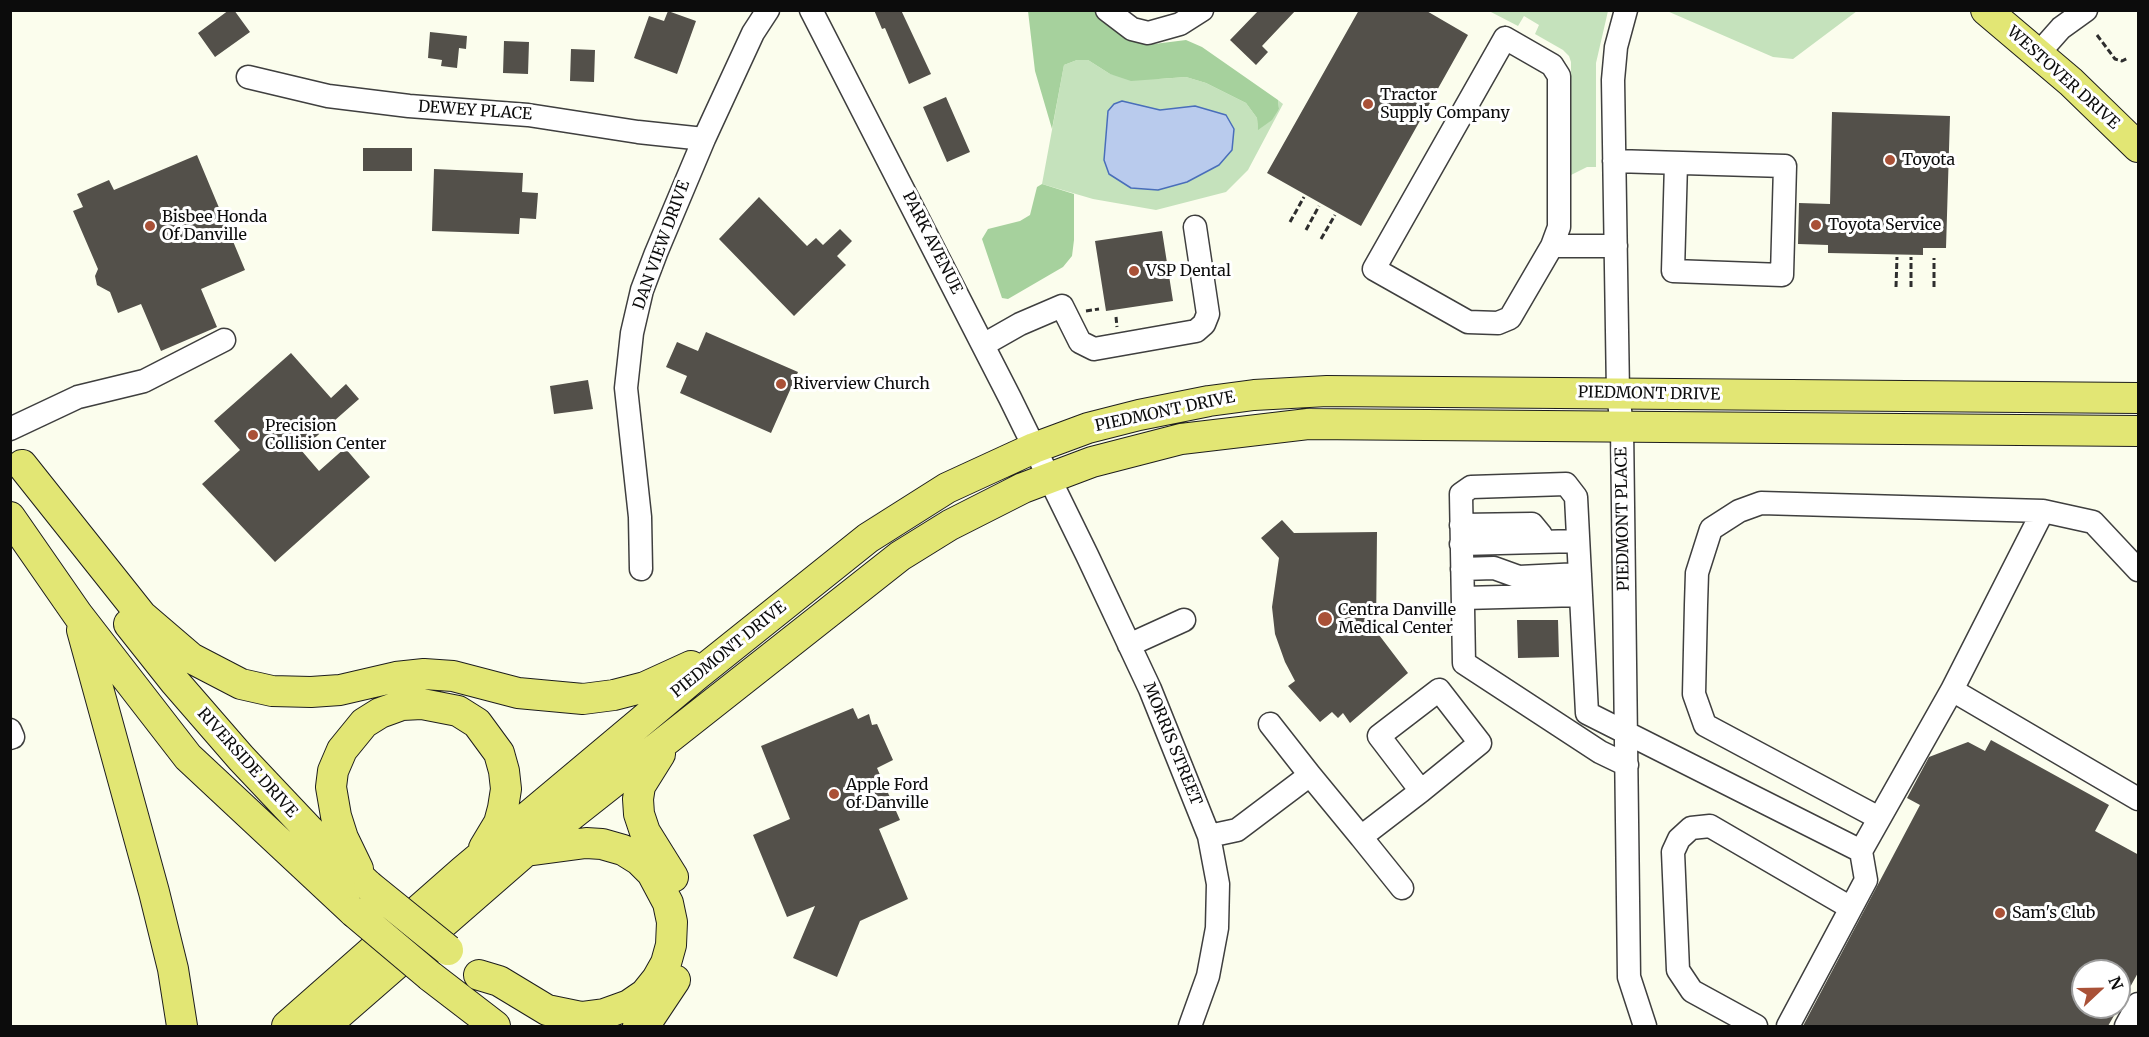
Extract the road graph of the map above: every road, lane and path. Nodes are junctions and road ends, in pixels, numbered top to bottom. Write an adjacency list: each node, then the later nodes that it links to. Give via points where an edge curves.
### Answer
1 (768, 10): 12 (street, DAN VIEW DRIVE)
2 (811, 10): 32 (street, PARK AVENUE)
3 (1107, 10): 4 (street, via 1132,29 1148,33 1180,24)
4 (1202, 10)
5 (1626, 10): 14 (street, PIEDMONT PLACE, via 1616,47 1613,80)
6 (1986, 10): 9 (main road, WESTOVER DRIVE)
7 (2086, 10): 9 (street, via 2061,28)
8 (2097, 35): 10 (path, via 2115,59)
9 (2038, 54): 13 (main road, WESTOVER DRIVE)
10 (2128, 58)
11 (248, 77): 12 (street, DEWEY PLACE, via 328,96 528,115)
12 (704, 139): 45 (street, DAN VIEW DRIVE, via 642,290 627,364)
13 (2138, 145)
14 (1614, 161): 15 (street); 24 (street, PIEDMONT PLACE)
15 (1676, 163): 15 (street, via 1673,271 1782,275 1785,166)
16 (1304, 197): 19 (path)
17 (1319, 206): 21 (path)
18 (1335, 215): 22 (path)
19 (1290, 222)
20 (1195, 227): 32 (street, via 1208,314 1196,331 1094,350 1080,342 1062,306)
21 (1306, 230)
22 (1322, 239)
23 (1552, 246): 23 (street, via 1560,219 1560,76 1552,65 1505,38 1374,269 1468,322 1498,323 1514,313); 24 (street)
24 (1616, 246): 33 (street, PIEDMONT PLACE)
25 (1897, 257): 28 (path)
26 (1911, 257): 29 (path)
27 (1934, 258): 30 (path)
28 (1896, 287)
29 (1911, 287)
30 (1934, 287)
31 (224, 340): 36 (street, via 144,381 78,397)
32 (983, 345): 38 (street, PARK AVENUE)
33 (1618, 393): 34 (main road, PIEDMONT DRIVE); 35 (street, PIEDMONT PLACE); 38 (main road, PIEDMONT DRIVE, via 1254,394 1139,415)
34 (2139, 398)
35 (1622, 427): 37 (main road, PIEDMONT DRIVE); 40 (main road, PIEDMONT DRIVE, via 1351,424 1253,429 1141,448); 56 (street, PIEDMONT PLACE)
36 (10, 429)
37 (2139, 431)
38 (1034, 448): 40 (street, PARK AVENUE); 50 (main road, PIEDMONT DRIVE, via 947,488 868,538)
39 (16, 455): 50 (main road, via 142,616 191,658 241,684 273,691 311,692 340,690 396,677 453,676 518,693 583,699 645,687); 68 (main road, RIVERSIDE DRIVE, via 77,551 175,682 302,823)
40 (1048, 478): 51 (street, MORRIS STREET); 52 (main road, PIEDMONT DRIVE, via 950,525 900,556)
41 (2043, 511): 46 (street, via 2093,522); 53 (street); 62 (street, via 1761,503 1739,511 1711,529 1698,573 1697,594 1694,694 1705,725)
42 (10, 517): 48 (main road, RIVERSIDE DRIVE)
43 (1461, 535): 44 (street); 44 (street, via 1532,524); 44 (street, via 1461,494 1471,487 1566,484 1576,497); 47 (street)
44 (1580, 564): 47 (street); 47 (street, via 1519,577 1494,568); 56 (street, via 1587,713)
45 (641, 569)
46 (2139, 570)
47 (1462, 586): 58 (street, via 1464,663 1600,752)
48 (78, 615): 74 (main road, via 154,892); 77 (main road, RIVERSIDE DRIVE, bridge, via 188,757 354,912)
49 (1184, 620): 51 (street)
50 (735, 645): 67 (main road, PIEDMONT DRIVE)
51 (1129, 645): 63 (street, MORRIS STREET)
52 (749, 674): 65 (main road, PIEDMONT DRIVE); 73 (main road, via 735,691 663,750 640,786 638,799 645,831 681,896 688,934 679,972)
53 (1952, 690): 61 (street); 62 (street)
54 (1270, 724): 59 (street)
55 (10, 730): 57 (street, via 14,737)
56 (1626, 733): 58 (street, PIEDMONT PLACE); 66 (street)
57 (10, 738)
58 (1627, 765): 80 (street, PIEDMONT PLACE, via 1629,977)
59 (1310, 775): 63 (street, via 1237,830); 64 (street)
60 (1421, 791): 60 (street, via 1480,743 1439,690 1379,736); 64 (street)
61 (2139, 799)
62 (1879, 818): 66 (street)
63 (1209, 836): 79 (street, MORRIS STREET, via 1218,884 1217,928 1208,976)
64 (1361, 837): 69 (street)
65 (526, 851): 71 (main road, via 602,844 639,860 652,873 668,903 672,922 666,963 645,994 629,1005 581,1017 547,1010 499,981); 76 (main road, PIEDMONT DRIVE)
66 (1861, 851): 70 (street, via 1866,880)
67 (463, 872): 68 (main road, via 477,859 499,823 506,789 499,753 477,723 458,711 422,704 402,705 364,723 342,750 330,787 336,816); 75 (main road, PIEDMONT DRIVE)
68 (369, 886): 71 (main road, RIVERSIDE DRIVE, bridge)
69 (1402, 888)
70 (1851, 908): 81 (street, via 1710,826 1691,828 1679,839 1673,852 1678,970 1692,991); 82 (street)
71 (478, 975): 78 (main road, RIVERSIDE DRIVE)
72 (2139, 1004): 83 (street)
73 (645, 1023)
74 (182, 1026)
75 (287, 1026)
76 (325, 1026)
77 (495, 1026)
78 (544, 1026)
79 (1190, 1026)
80 (1645, 1026)
81 (1756, 1026)
82 (1788, 1026)
83 (2126, 1026)

